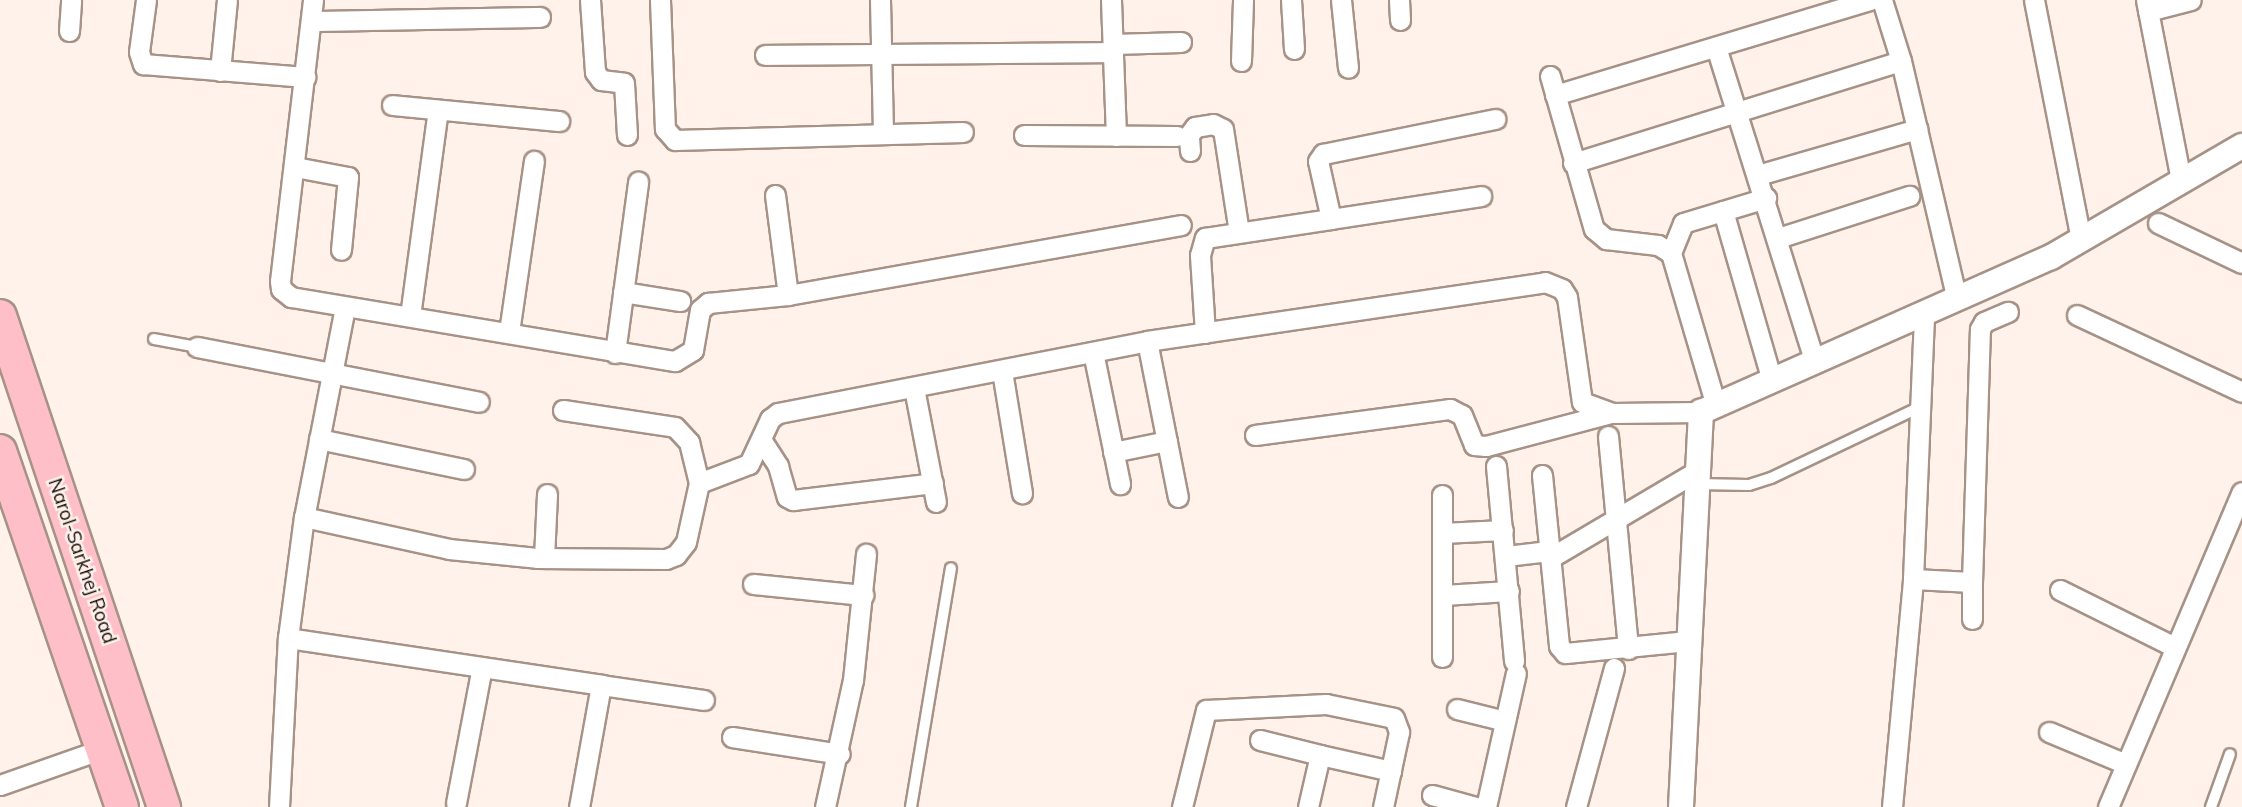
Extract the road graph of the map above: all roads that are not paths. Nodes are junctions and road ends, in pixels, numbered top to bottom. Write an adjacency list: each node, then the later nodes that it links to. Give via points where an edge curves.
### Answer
1 (71, 0): 19 (street)
2 (146, 0): 29 (street, via 139,52 143,64)
3 (227, 0): 29 (street)
4 (313, 0): 18 (street)
5 (590, 0): 39 (street, via 595,72 601,80 624,83)
6 (660, 0): 38 (street, via 668,137 730,141)
7 (880, 0): 24 (street)
8 (1111, 0): 22 (street)
9 (1243, 0): 26 (street)
10 (1291, 0): 23 (street)
11 (1341, 0): 28 (street)
12 (1870, 0): 21 (street)
13 (1882, 0): 27 (street)
14 (2034, 0): 59 (street)
15 (2191, 0): 16 (street)
16 (2147, 6): 47 (street)
17 (540, 17): 18 (street)
18 (312, 21): 30 (street)
19 (69, 31)
20 (1181, 42): 22 (street)
21 (1716, 47): 33 (street); 44 (street, via 1553,85)
22 (1113, 48): 24 (street); 41 (street)
23 (1294, 49)
24 (882, 54): 25 (street); 38 (street)
25 (765, 55)
26 (1241, 61)
27 (1901, 61): 33 (street); 36 (street)
28 (1348, 68)
29 (220, 71): 30 (street)
30 (305, 77): 45 (street)
31 (392, 105): 32 (street)
32 (438, 110): 35 (street); 72 (street)
33 (1737, 113): 44 (street); 46 (street)
34 (1495, 119): 54 (street, via 1324,154 1318,161)
35 (559, 121)
36 (1917, 129): 46 (street); 65 (street)
37 (963, 132): 38 (street)
38 (883, 133)
39 (627, 135)
40 (1024, 135): 41 (street)
41 (1116, 135): 57 (street, via 1183,144 1195,127 1213,124 1223,129)
42 (2242, 146): 47 (street)
43 (534, 161): 73 (street)
44 (1573, 163): 61 (street, via 1599,235 1658,244)
45 (295, 167): 60 (street, via 348,177); 67 (street, via 281,289 291,297)
46 (1758, 175): 52 (street)
47 (2181, 180): 59 (street)
48 (638, 182): 63 (street)
49 (775, 195): 64 (street)
50 (1480, 196): 54 (street)
51 (1909, 196): 58 (street)
52 (1766, 198): 53 (street); 58 (street)
53 (1723, 211): 61 (street, via 1683,223); 83 (street)
54 (1331, 219): 57 (street)
55 (2158, 223): 62 (street)
56 (1181, 225): 64 (street)
57 (1238, 232): 74 (street, via 1205,238 1201,245)
58 (1778, 238): 80 (street)
59 (2081, 239): 65 (street)
60 (341, 250)
61 (1671, 253): 88 (street)
62 (2242, 263)
63 (623, 292): 66 (street); 79 (street)
64 (788, 295): 79 (street, via 703,305 693,350 683,360)
65 (1957, 299): 69 (street)
66 (680, 301)
67 (345, 307): 72 (street); 82 (street)
68 (2008, 312): 121 (street, via 1980,329)
69 (1924, 313): 80 (street); 87 (street)
70 (2077, 315): 85 (street)
71 (0, 316): 104 (main road, Narol-Sarkhej Road)
72 (410, 316): 73 (street)
73 (509, 332): 79 (street)
74 (1205, 333): 76 (street); 90 (street, via 1545,282 1562,289 1567,297 1582,402 1590,409)
75 (155, 339): 77 (lane)
76 (1147, 341): 78 (street); 95 (street)
77 (197, 347): 82 (street)
78 (1093, 352): 81 (street); 97 (street)
79 (615, 353)
80 (1815, 362): 83 (street)
81 (1002, 371): 84 (street); 106 (street)
82 (332, 372): 86 (street); 93 (street)
83 (1772, 382): 88 (street)
84 (914, 388): 94 (street, via 778,413 770,418); 94 (street, via 935,492 793,500)
85 (2242, 392)
86 (479, 402)
87 (1920, 407): 101 (lane, via 1749,485); 120 (street)
88 (1708, 409): 90 (street); 101 (street)
89 (563, 410): 102 (street, via 675,427 689,442)
90 (1612, 413): 91 (street, via 1486,446 1474,445 1462,415 1450,409)
91 (1255, 435)
92 (1608, 436): 112 (street)
93 (319, 439): 99 (street); 111 (street)
94 (762, 441): 102 (street, via 750,464)
95 (1167, 441): 97 (street); 109 (street)
96 (0, 452): 110 (main road)
97 (1113, 453): 103 (street)
98 (1496, 466): 113 (street)
99 (464, 469)
100 (1542, 475): 116 (street)
101 (1696, 477): 112 (street); 129 (street)
102 (699, 483): 118 (street, via 686,542 676,555)
103 (1120, 484)
104 (57, 486): 110 (main road); 152 (main road, Narol-Sarkhej Road)
105 (2242, 492): 130 (street)
106 (1022, 493)
107 (547, 494): 118 (street)
108 (1442, 495): 114 (street)
109 (1178, 497)
110 (16, 498): 142 (main road)
111 (304, 517): 118 (street, via 449,549); 128 (street)
112 (1616, 519): 116 (street); 131 (street)
113 (1503, 530): 114 (street); 117 (street)
114 (1442, 533): 126 (street)
115 (866, 554): 125 (street)
116 (1550, 555): 117 (street); 131 (street, via 1559,646 1576,655)
117 (1506, 556): 124 (street)
118 (544, 558)
119 (951, 568): 156 (lane)
120 (1913, 579): 121 (street); 164 (street)
121 (1972, 582): 127 (street)
122 (753, 584): 125 (street)
123 (2060, 590): 130 (street)
124 (1508, 591): 126 (street); 138 (street, via 1515,667)
125 (863, 595): 143 (street)
126 (1443, 595): 132 (street)
127 (1972, 619)
128 (288, 638): 133 (street); 153 (street)
129 (1688, 642): 131 (street); 163 (street)
130 (2175, 647): 146 (street)
131 (1628, 649)
132 (1442, 657)
133 (482, 667): 135 (street); 150 (street)
134 (1614, 668): 162 (street)
135 (601, 685): 136 (street); 154 (street)
136 (704, 700)
137 (1457, 709): 138 (street)
138 (1506, 721): 161 (street)
139 (2049, 732): 146 (street)
140 (732, 737): 143 (street)
141 (1259, 740): 145 (street)
142 (102, 749): 148 (street); 151 (main road)
143 (840, 754): 155 (street)
144 (2230, 754): 166 (lane)
145 (1320, 755): 147 (street); 158 (street)
146 (2126, 764): 165 (street)
147 (1391, 771): 157 (street, via 1399,732 1389,715 1326,704 1212,707 1202,718); 159 (street)
148 (0, 785)
149 (1432, 795): 160 (street)
150 (456, 803)
151 (122, 807)
152 (164, 807)
153 (279, 807)
154 (579, 807)
155 (825, 807)
156 (911, 807)
157 (1182, 807)
158 (1308, 807)
159 (1383, 807)
160 (1476, 807)
161 (1486, 807)
162 (1576, 807)
163 (1681, 807)
164 (1892, 807)
165 (2108, 807)
166 (2211, 807)

